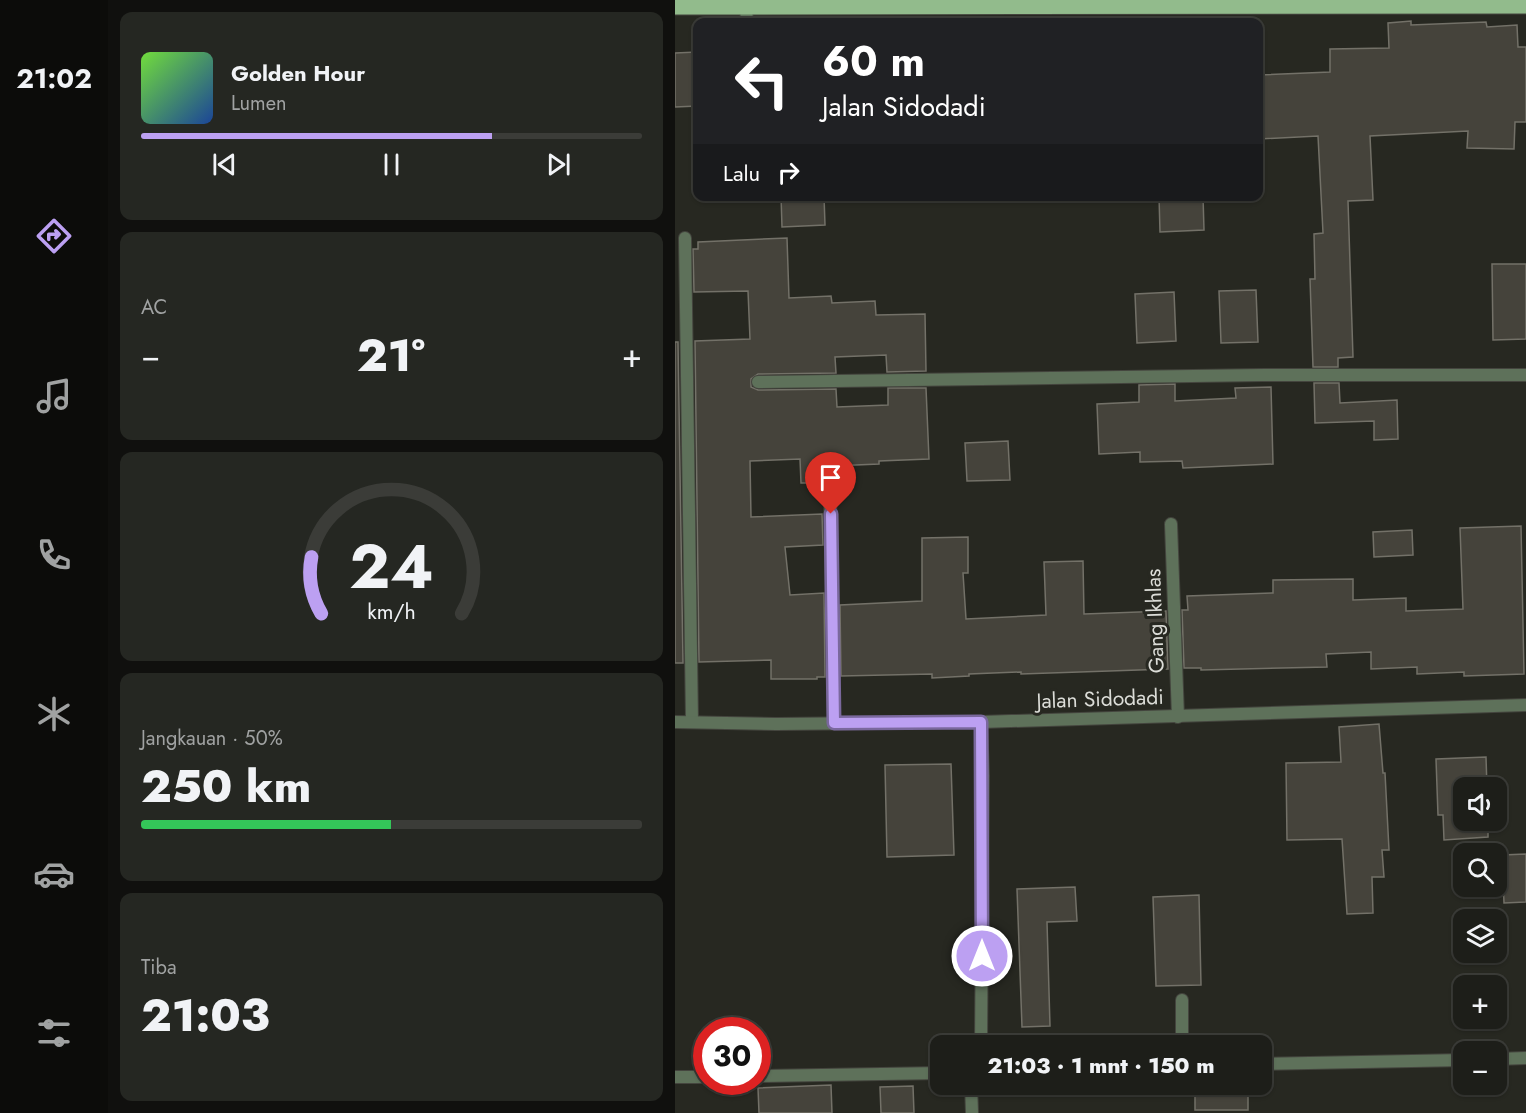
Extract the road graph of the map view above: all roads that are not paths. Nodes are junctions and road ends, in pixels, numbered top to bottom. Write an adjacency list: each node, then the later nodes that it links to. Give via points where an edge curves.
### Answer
1 (1021, 3): 2 (main road); 6 (main road)
2 (1253, 3): 3 (main road)
3 (1467, 3): 4 (main road)
4 (1526, 6)
5 (675, 7): 6 (main road)
6 (746, 15)
7 (685, 238): 15 (street)
8 (1526, 375): 9 (street)
9 (758, 382)
10 (830, 491): 17 (street)
11 (1171, 524): 13 (street, Gang Ikhlas)
12 (1526, 705): 13 (street, Jalan Sidodadi)
13 (1178, 717): 16 (street, Jalan Sidodadi)
14 (675, 722): 15 (street, Jalan Sidodadi)
15 (691, 722): 17 (street, Jalan Sidodadi)
16 (981, 722): 17 (street, Jalan Sidodadi); 19 (street)
17 (834, 723)
18 (1182, 1000): 20 (street)
19 (981, 1035)
20 (1182, 1035)
21 (1526, 1058): 22 (street)
22 (1507, 1059)
23 (1453, 1060): 24 (street)
24 (1272, 1064)
25 (930, 1073): 26 (street)
26 (771, 1076)
27 (675, 1077): 28 (street)
28 (693, 1077)
29 (971, 1095): 30 (street)
30 (972, 1113)

